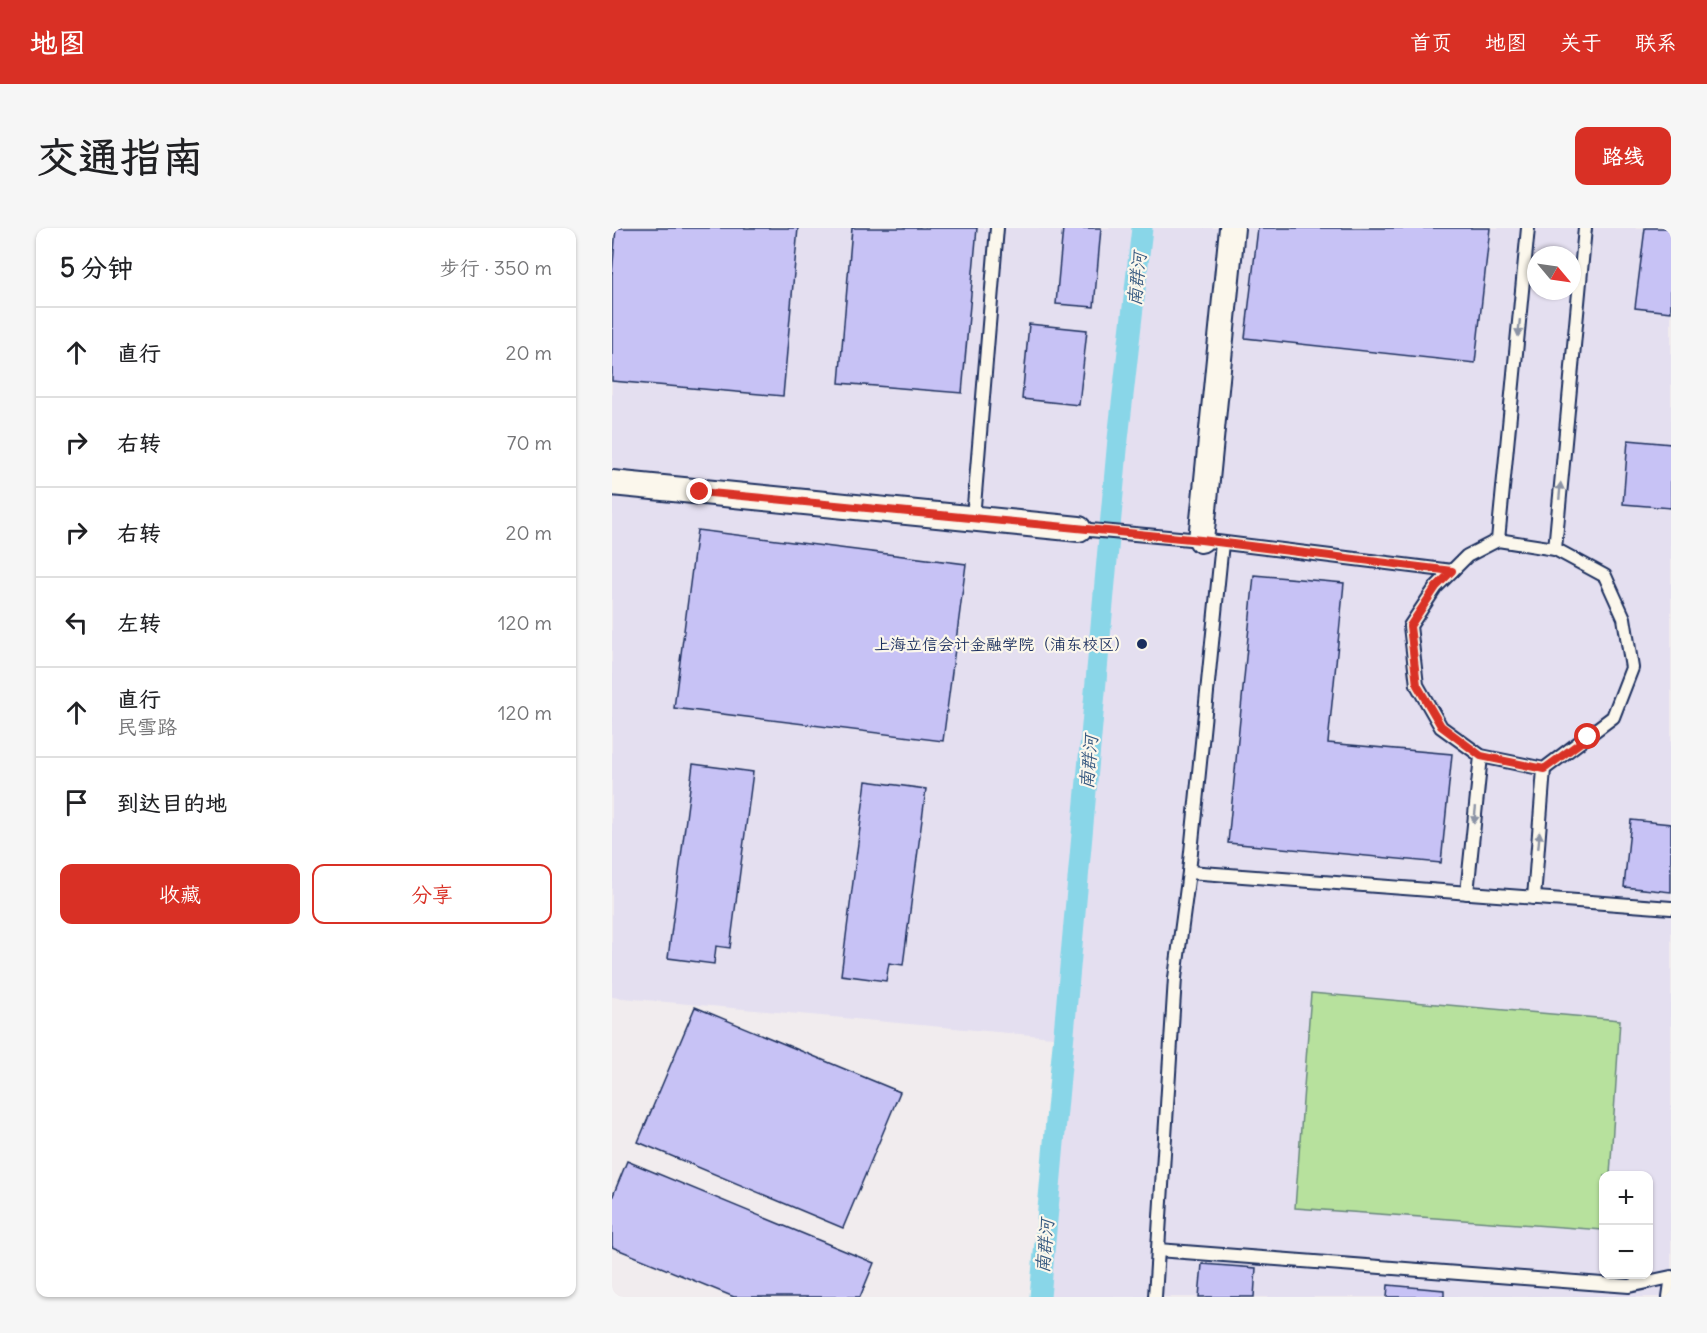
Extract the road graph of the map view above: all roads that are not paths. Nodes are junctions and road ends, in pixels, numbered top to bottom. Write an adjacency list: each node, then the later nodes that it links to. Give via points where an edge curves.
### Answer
1 (996, 228): 6 (lane)
2 (1232, 228): 9 (street)
3 (1528, 228): 8 (lane, one-way to 8)
4 (1585, 228): 10 (lane, one-way to 4)
5 (612, 483): 6 (street)
6 (973, 518): 7 (street)
7 (1078, 529): 9 (lane)
8 (1498, 540): 10 (lane); 11 (lane, via 1467,556)
9 (1212, 541): 11 (lane); 14 (lane)
10 (1555, 549): 13 (lane, via 1605,576 1624,618 1632,668 1612,717)
11 (1452, 571): 12 (lane, via 1436,587 1410,626 1417,685 1441,726)
12 (1481, 756): 13 (lane); 15 (lane, one-way to 15)
13 (1544, 769): 16 (lane, one-way to 13)
14 (1189, 872): 15 (lane); 18 (lane, via 1175,978)
15 (1467, 893): 16 (lane)
16 (1534, 898): 17 (lane)
17 (1671, 908)
18 (1158, 1250): 19 (lane, via 1629,1286); 21 (lane)
19 (1671, 1277)
20 (1671, 1283): 22 (lane)
21 (1155, 1297)
22 (1669, 1297)

